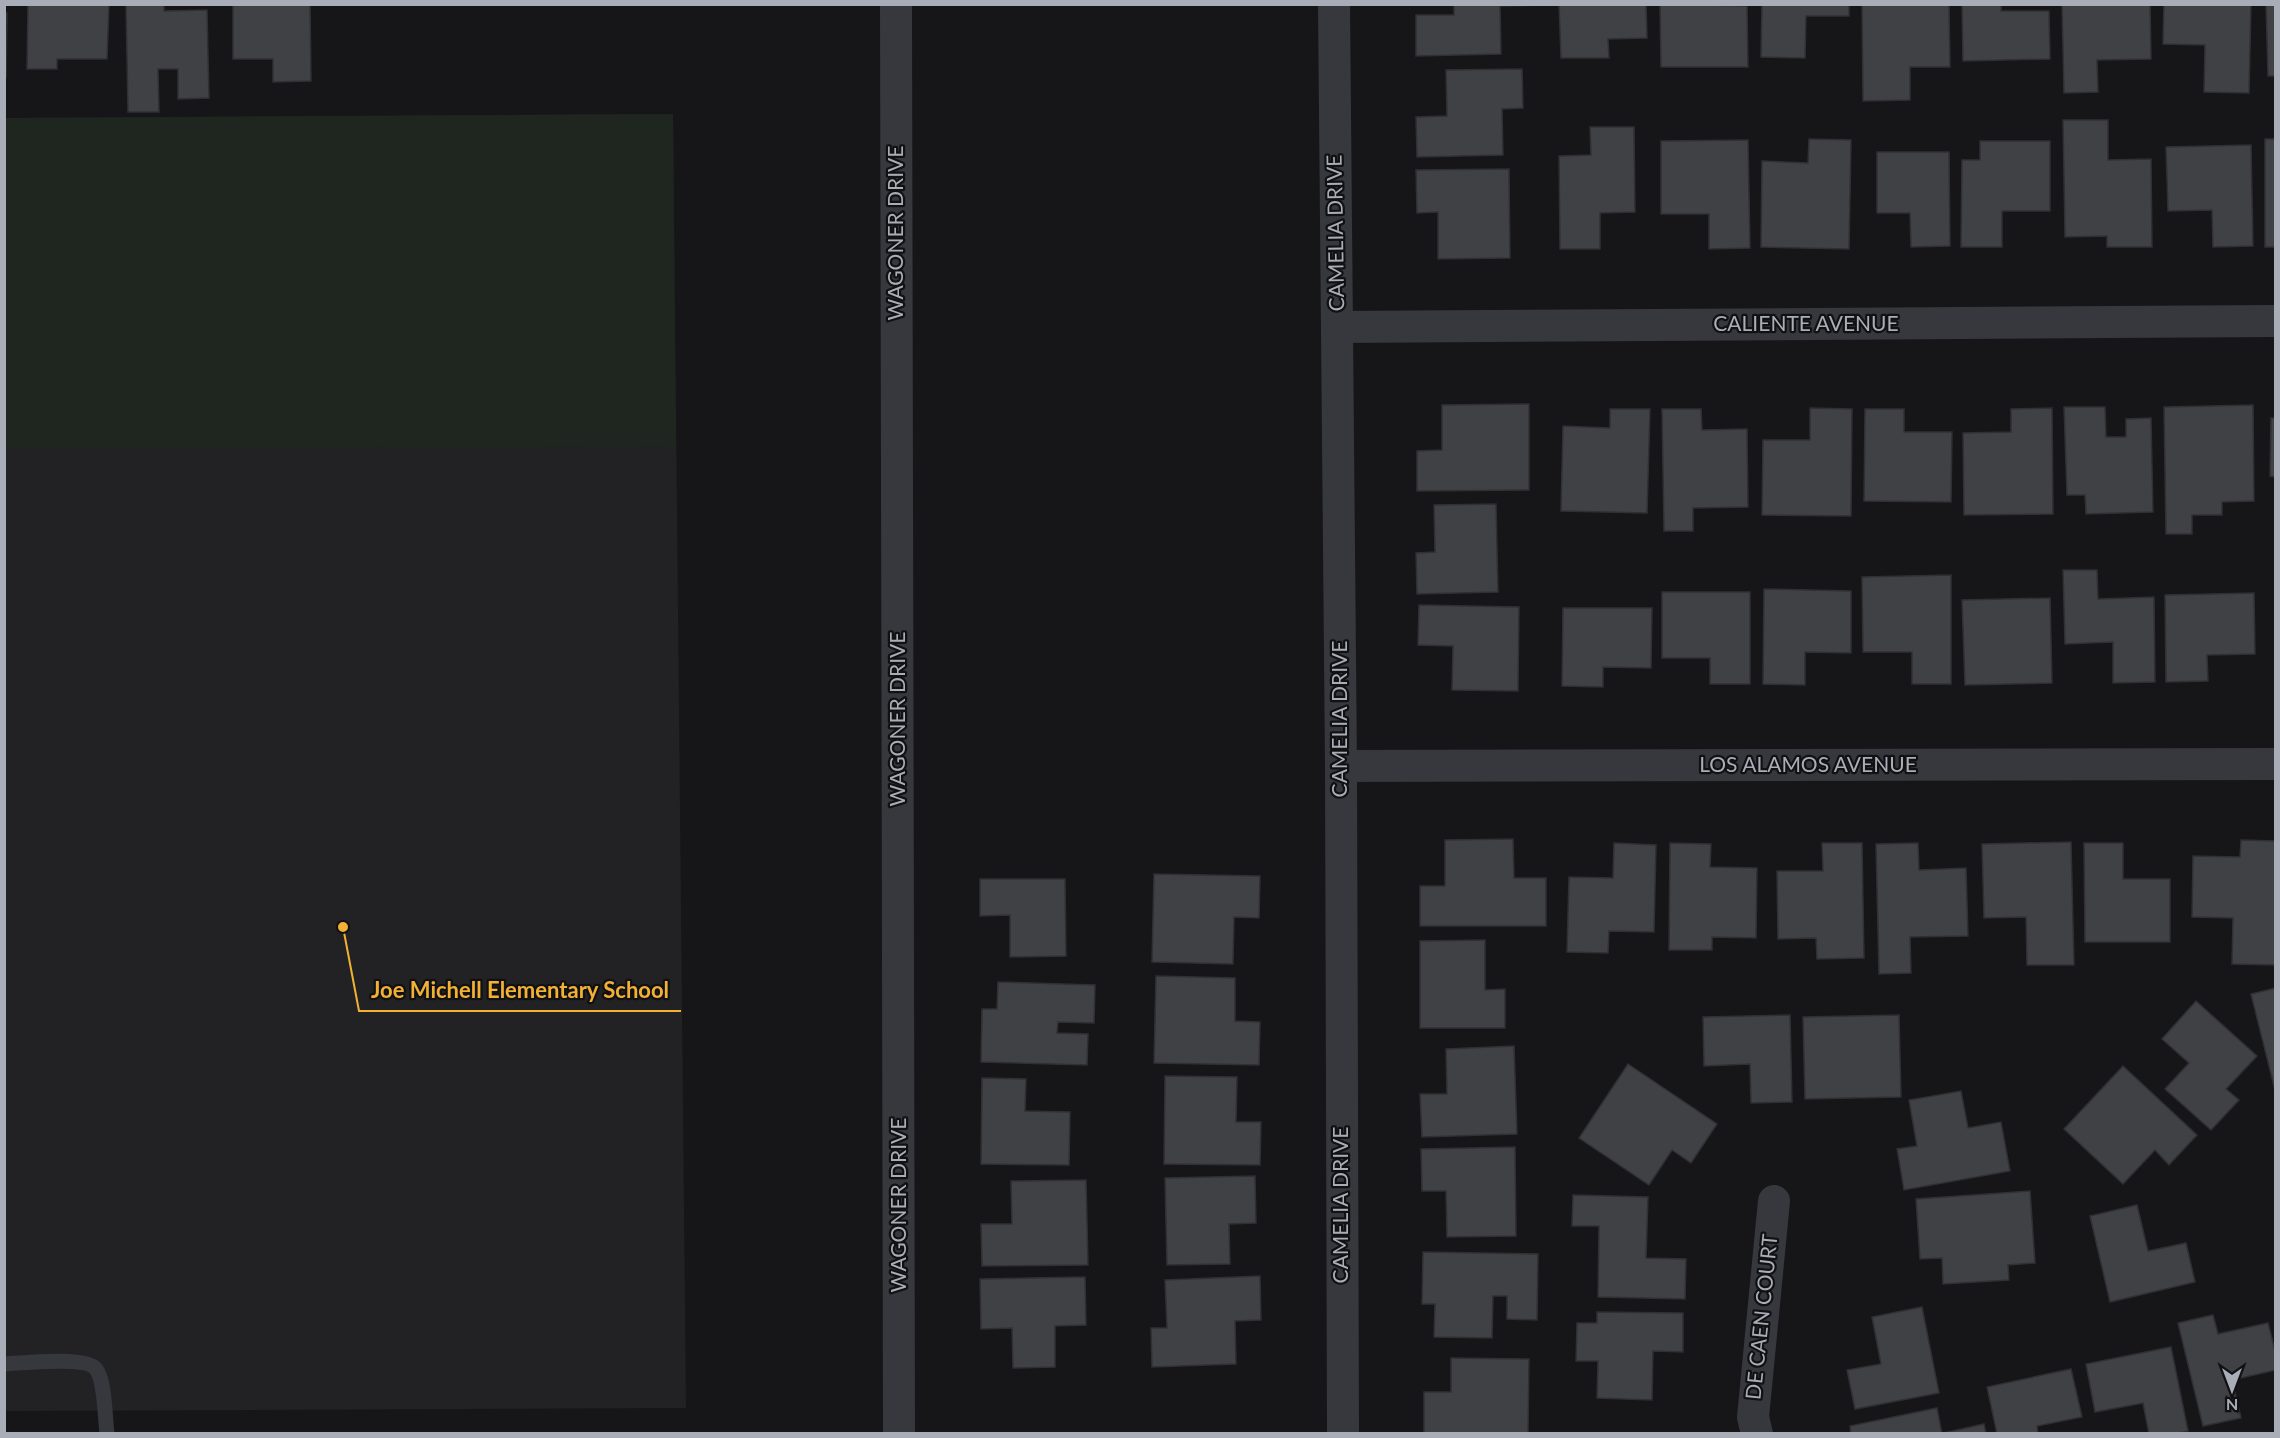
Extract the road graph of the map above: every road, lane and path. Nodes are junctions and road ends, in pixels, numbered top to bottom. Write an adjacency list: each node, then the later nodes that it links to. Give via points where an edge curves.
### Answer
1 (896, 4): 10 (street, WAGONER DRIVE)
2 (1334, 4): 4 (street, CAMELIA DRIVE)
3 (2276, 321): 4 (street, CALIENTE AVENUE)
4 (1337, 327): 6 (street, CAMELIA DRIVE)
5 (2276, 764): 6 (street, LOS ALAMOS AVENUE)
6 (1341, 766): 11 (street, CAMELIA DRIVE)
7 (1774, 1201): 12 (street, DE CAEN COURT, via 1753,1417)
8 (4, 1364): 9 (lane, via 90,1364 97,1370 101,1384)
9 (106, 1434)
10 (900, 1434)
11 (1342, 1434)
12 (1757, 1434)

